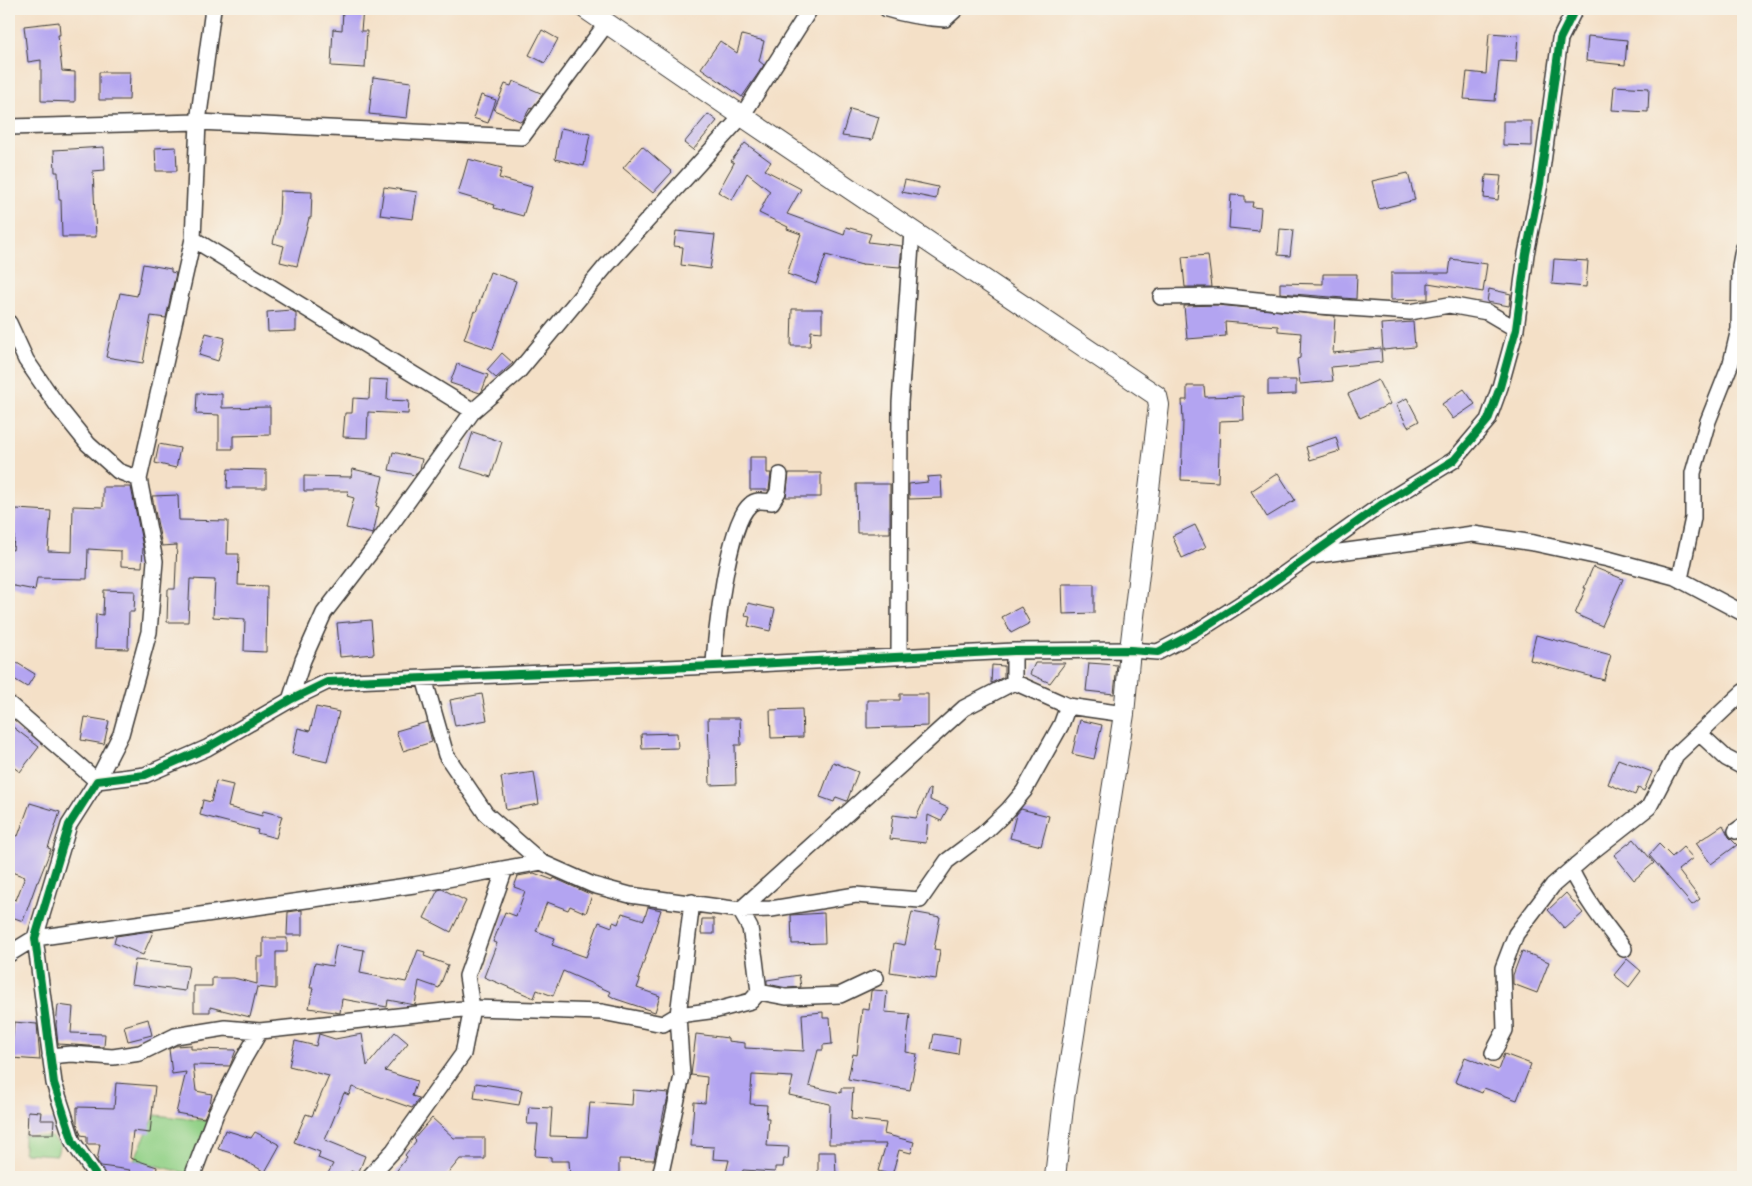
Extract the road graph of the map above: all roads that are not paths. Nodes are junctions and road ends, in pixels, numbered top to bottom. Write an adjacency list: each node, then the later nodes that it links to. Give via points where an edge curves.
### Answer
1 (213, 9): 9 (street)
2 (586, 9): 7 (street)
3 (810, 9): 8 (street)
4 (887, 9): 5 (street, via 925,18 945,18)
5 (956, 9)
6 (1575, 9): 16 (street, via 1560,39)
7 (607, 23): 8 (street); 9 (street, via 522,137)
8 (742, 116): 11 (street); 17 (street, via 606,266 518,372)
9 (198, 122): 10 (street); 12 (street)
10 (9, 127)
11 (912, 232): 23 (street, via 1156,396 1159,405); 25 (street, via 900,403)
12 (193, 240): 17 (street); 19 (street)
13 (1743, 249): 21 (street, via 1739,329 1731,363 1708,421 1693,473 1693,518)
14 (1161, 298): 16 (street, via 1218,296 1410,312 1449,305 1487,312)
15 (9, 323): 19 (street, via 26,360 88,444 118,471)
16 (1516, 329): 20 (street, via 1488,420 1454,460)
17 (474, 411): 30 (street, via 324,613)
18 (780, 475): 26 (street, via 778,492 772,502 758,500 749,506 738,522 715,637)
19 (139, 479): 36 (street, via 155,560 150,632 121,734)
20 (1306, 557): 21 (street, via 1473,534 1608,559); 23 (street, via 1198,631 1158,652)
21 (1680, 579): 22 (street)
22 (1743, 613)
23 (1130, 650): 24 (street); 33 (street)
24 (1014, 651): 25 (street); 28 (street)
25 (899, 657): 26 (street)
26 (714, 666): 27 (street)
27 (424, 678): 30 (street, via 327,682); 37 (street, via 446,755 486,814)
28 (1014, 682): 32 (street); 41 (street, via 964,708)
29 (1743, 692): 34 (street)
30 (290, 700): 36 (street, via 207,748 145,775)
31 (9, 704): 36 (street)
32 (1068, 706): 33 (street); 41 (street, via 1061,725 1024,791 983,834 947,861 920,900 856,895 771,909)
33 (1124, 714): 56 (street, via 1064,1099)
34 (1699, 733): 35 (street, via 1726,758); 39 (street, via 1676,754 1648,807)
35 (1743, 767)
36 (97, 780): 42 (street, via 69,824)
37 (541, 862): 38 (street); 40 (street, via 593,885 630,895)
38 (505, 868): 42 (street, via 414,885); 47 (street, via 467,976)
39 (1571, 870): 43 (street, via 1594,910); 50 (street, via 1554,885 1516,934 1503,968 1505,1030)
40 (692, 902): 41 (street); 48 (street)
41 (740, 910): 46 (street, via 750,928)
42 (36, 938): 44 (street); 51 (street)
43 (1624, 949)
44 (9, 954)
45 (876, 978): 46 (street, via 840,994 786,998)
46 (759, 992): 48 (street, via 751,1001)
47 (472, 1008): 48 (street, via 602,1012 663,1024); 49 (street); 54 (street, via 463,1054 394,1150)
48 (678, 1015): 55 (street, via 682,1076)
49 (260, 1031): 51 (street, via 225,1028 175,1036 140,1053 113,1057); 53 (street, via 216,1113)
50 (1493, 1053)
51 (50, 1056): 52 (street, via 54,1083 73,1142)
52 (97, 1177)
53 (192, 1177)
54 (370, 1177)
55 (660, 1177)
56 (1055, 1177)

